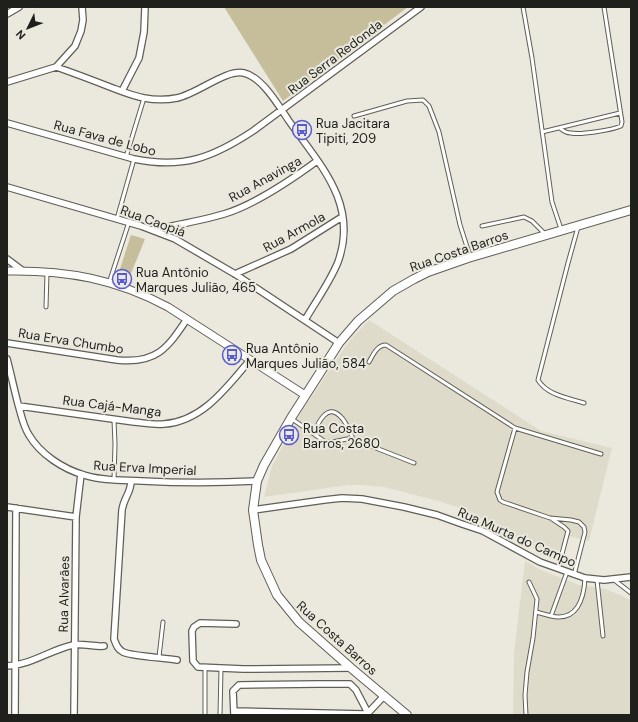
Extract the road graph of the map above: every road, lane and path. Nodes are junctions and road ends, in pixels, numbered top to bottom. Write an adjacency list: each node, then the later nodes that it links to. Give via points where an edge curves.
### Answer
1 (19, 7): 7 (street)
2 (82, 7): 8 (street, via 84,20 76,46)
3 (145, 7): 10 (street, via 139,58)
4 (421, 7): 12 (street, Rua Serra Redonda)
5 (523, 7): 17 (lane)
6 (604, 7): 13 (lane)
7 (7, 14)
8 (56, 67): 9 (street); 10 (street)
9 (7, 82)
10 (122, 91): 11 (street)
11 (144, 98): 12 (street, via 165,100 185,96 226,76 243,73 253,76); 18 (lane)
12 (282, 111): 19 (street, Rua Fava de Lobo, via 237,142 200,159 166,164); 20 (street)
13 (620, 113): 16 (lane); 16 (lane, via 621,126 616,128 572,134)
14 (354, 116): 31 (lane, via 407,101 423,100 429,106 439,132 460,225)
15 (7, 122): 18 (street, Rua Fava de Lobo)
16 (560, 128): 17 (lane)
17 (542, 132): 29 (lane, via 552,202)
18 (126, 157): 19 (street, Rua Fava de Lobo)
19 (134, 159): 24 (lane)
20 (318, 161): 23 (street, via 336,191); 28 (street, Rua Anavinga, via 245,206 225,214)
21 (7, 187): 24 (street, Rua Caopiá)
22 (631, 210): 27 (main road, Rua Costa Barros)
23 (342, 217): 36 (street, Rua Armola, via 291,249); 40 (street, via 344,230 338,262)
24 (117, 219): 25 (street, Rua Caopiá)
25 (129, 222): 28 (street, Rua Caopiá); 37 (lane)
26 (482, 226): 30 (lane, via 524,217 537,225)
27 (579, 226): 29 (main road, Rua Costa Barros); 47 (lane, via 538,380 548,391)
28 (152, 230): 36 (street, Rua Caopiá, via 175,239)
29 (561, 231): 30 (main road, Rua Costa Barros)
30 (546, 235): 31 (main road, Rua Costa Barros)
31 (471, 257): 42 (main road, Rua Costa Barros, via 414,278 393,291 358,321)
32 (7, 259): 33 (street)
33 (22, 271): 34 (street); 35 (street)
34 (47, 271): 37 (street, via 86,276); 38 (lane)
35 (7, 272)
36 (235, 274): 40 (street, Rua Caopiá)
37 (109, 283): 39 (street, via 149,297)
38 (46, 307)
39 (187, 319): 41 (street, Rua Erva Chumbo, via 165,348 144,359 128,361); 44 (street)
40 (305, 320): 42 (street, Rua Caopiá)
41 (7, 343)
42 (339, 343): 46 (main road, Rua Costa Barros)
43 (7, 359): 48 (street, Rua Erva Imperial)
44 (250, 360): 46 (street); 50 (street, Rua Cajá-Manga, via 214,401 182,420 152,424)
45 (369, 362): 51 (lane, via 378,348 386,344)
46 (305, 395): 49 (main road, Rua Costa Barros)
47 (584, 403)
48 (19, 406): 50 (street, Rua Cajá-Manga); 56 (street, Rua Erva Imperial, via 26,429 36,445 50,458)
49 (290, 418): 52 (lane); 59 (main road, Rua Costa Barros)
50 (114, 419): 57 (lane)
51 (515, 428): 54 (lane); 64 (lane, via 498,496 503,502)
52 (314, 433): 53 (lane, via 329,442); 53 (lane, via 319,421 331,412 342,417)
53 (353, 439): 55 (lane)
54 (601, 454)
55 (414, 463)
56 (81, 474): 57 (street, Rua Erva Imperial); 63 (street, Rua Alvarães)
57 (114, 480): 58 (street, Rua Erva Imperial)
58 (131, 481): 59 (street, Rua Erva Imperial); 81 (street, via 131,489 124,499 122,510 114,639 124,653)
59 (257, 481): 62 (main road, Rua Costa Barros)
60 (7, 507): 61 (street)
61 (16, 508): 63 (street); 84 (street)
62 (253, 510): 65 (street, Rua Murta do Campo, via 342,498 362,499 437,515 482,531 526,556); 87 (main road, Rua Costa Barros, via 261,560 277,596 299,622)
63 (76, 516): 79 (street, Rua Alvarães)
64 (550, 518): 65 (lane, via 568,531); 67 (lane, via 579,522 584,527)
65 (558, 569): 66 (street, Rua Murta do Campo)
66 (567, 572): 67 (street, Rua Murta do Campo); 75 (lane)
67 (574, 574): 69 (street, Rua Murta do Campo)
68 (631, 577): 70 (street, Rua Murta do Campo)
69 (585, 578): 71 (street, Rua Murta do Campo); 75 (lane, via 582,600 573,612 568,616)
70 (613, 579): 71 (street, Rua Murta do Campo); 73 (lane)
71 (597, 580): 78 (lane)
72 (528, 582): 74 (lane, via 537,599)
73 (631, 593)
74 (536, 612): 75 (lane); 97 (lane, via 527,672)
75 (551, 616)
76 (163, 622): 81 (lane)
77 (236, 624): 85 (street, via 200,623 194,627 193,661 198,667)
78 (603, 636)
79 (74, 645): 80 (street); 84 (street); 92 (street, Rua Alvarães)
80 (104, 646)
81 (159, 658): 82 (street)
82 (177, 660)
83 (7, 666): 84 (street)
84 (15, 666): 91 (street)
85 (205, 667): 86 (street); 94 (lane)
86 (221, 668): 87 (street); 95 (lane)
87 (351, 668): 88 (main road, Rua Costa Barros)
88 (384, 696): 90 (street); 96 (main road, Rua Costa Barros)
89 (234, 713): 90 (street); 90 (street, via 233,691 239,686 318,684 350,684)
90 (368, 713)
91 (15, 715)
92 (73, 715): 93 (street)
93 (78, 715)
94 (205, 715)
95 (220, 715)
96 (407, 715)
97 (526, 715)

